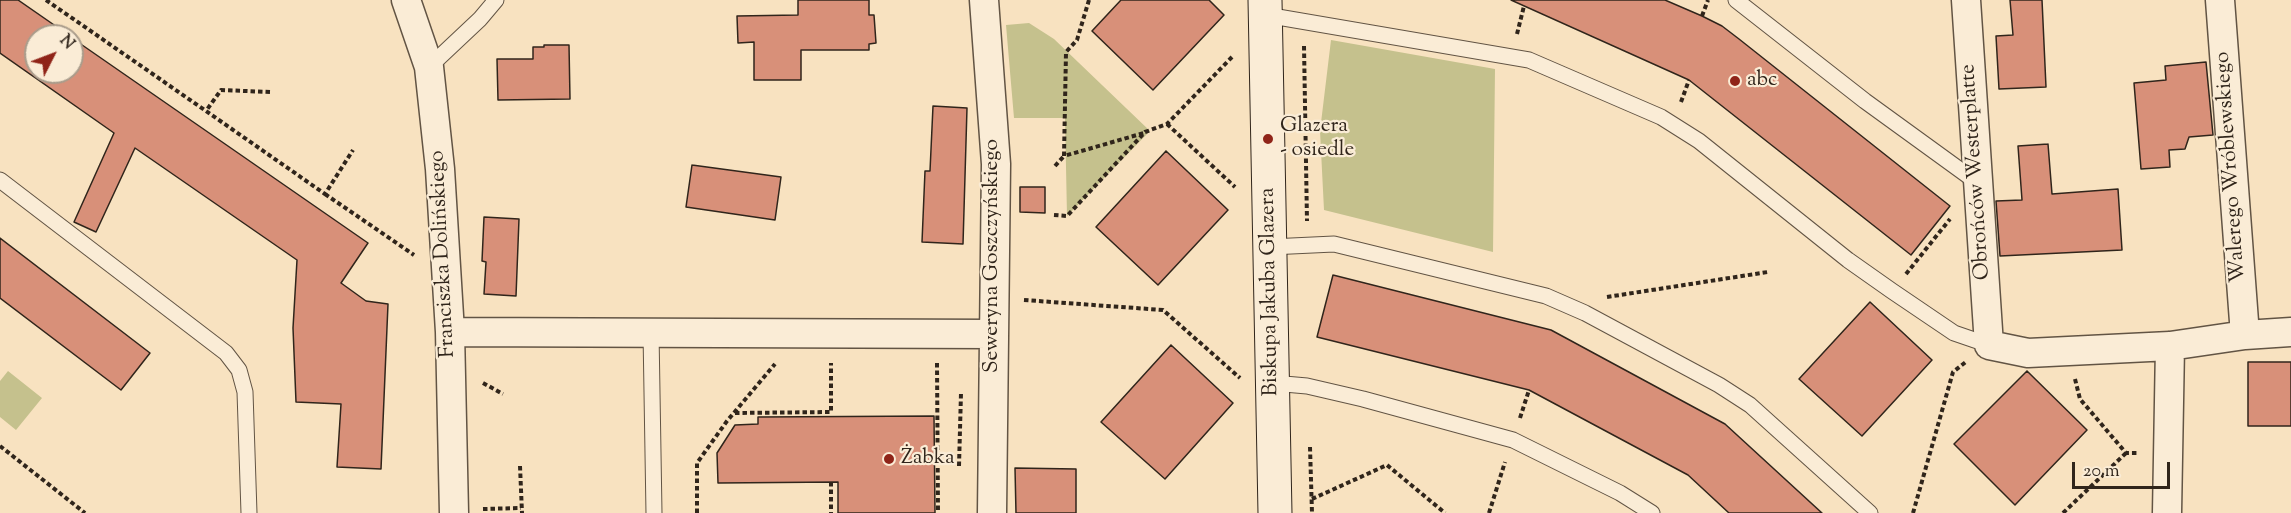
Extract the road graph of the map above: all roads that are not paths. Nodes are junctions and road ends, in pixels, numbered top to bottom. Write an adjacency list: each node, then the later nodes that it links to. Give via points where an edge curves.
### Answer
1 (406, 0): 8 (street, Franciszka Dolińskiego)
2 (496, 0): 8 (lane)
3 (984, 0): 15 (street, Seweryna Goszczyńskiego, via 996,164)
4 (1736, 0): 10 (lane)
5 (1966, 0): 10 (street, Obrońców Westerplatte)
6 (2220, 0): 16 (street, Walerego Wróblewskiego)
7 (1265, 8): 11 (street, Biskupa Jakuba Glazera); 18 (lane, via 1304,21 1529,60 1661,117 1699,141 1848,260 1954,333)
8 (429, 67): 12 (street, Franciszka Dolińskiego)
9 (0, 180): 21 (lane, via 226,353 239,370 245,392)
10 (1978, 183): 18 (street, Obrońców Westerplatte)
11 (1270, 247): 19 (street, Biskupa Jakuba Glazera); 26 (lane, via 1334,244 1546,296 1600,320 1762,413)
12 (450, 332): 13 (street); 20 (street, Franciszka Dolińskiego)
13 (651, 332): 15 (street); 22 (lane)
14 (2291, 332): 16 (street)
15 (993, 334): 23 (street, Seweryna Goszczyńskiego)
16 (2245, 335): 17 (street)
17 (2170, 346): 18 (street); 27 (street)
18 (1977, 356)
19 (1258, 382): 24 (street, Biskupa Jakuba Glazera); 25 (lane, via 1307,386 1513,440)
20 (454, 511)
21 (249, 513)
22 (654, 513)
23 (992, 513)
24 (1275, 513)
25 (1652, 513)
26 (1870, 513)
27 (2167, 513)

